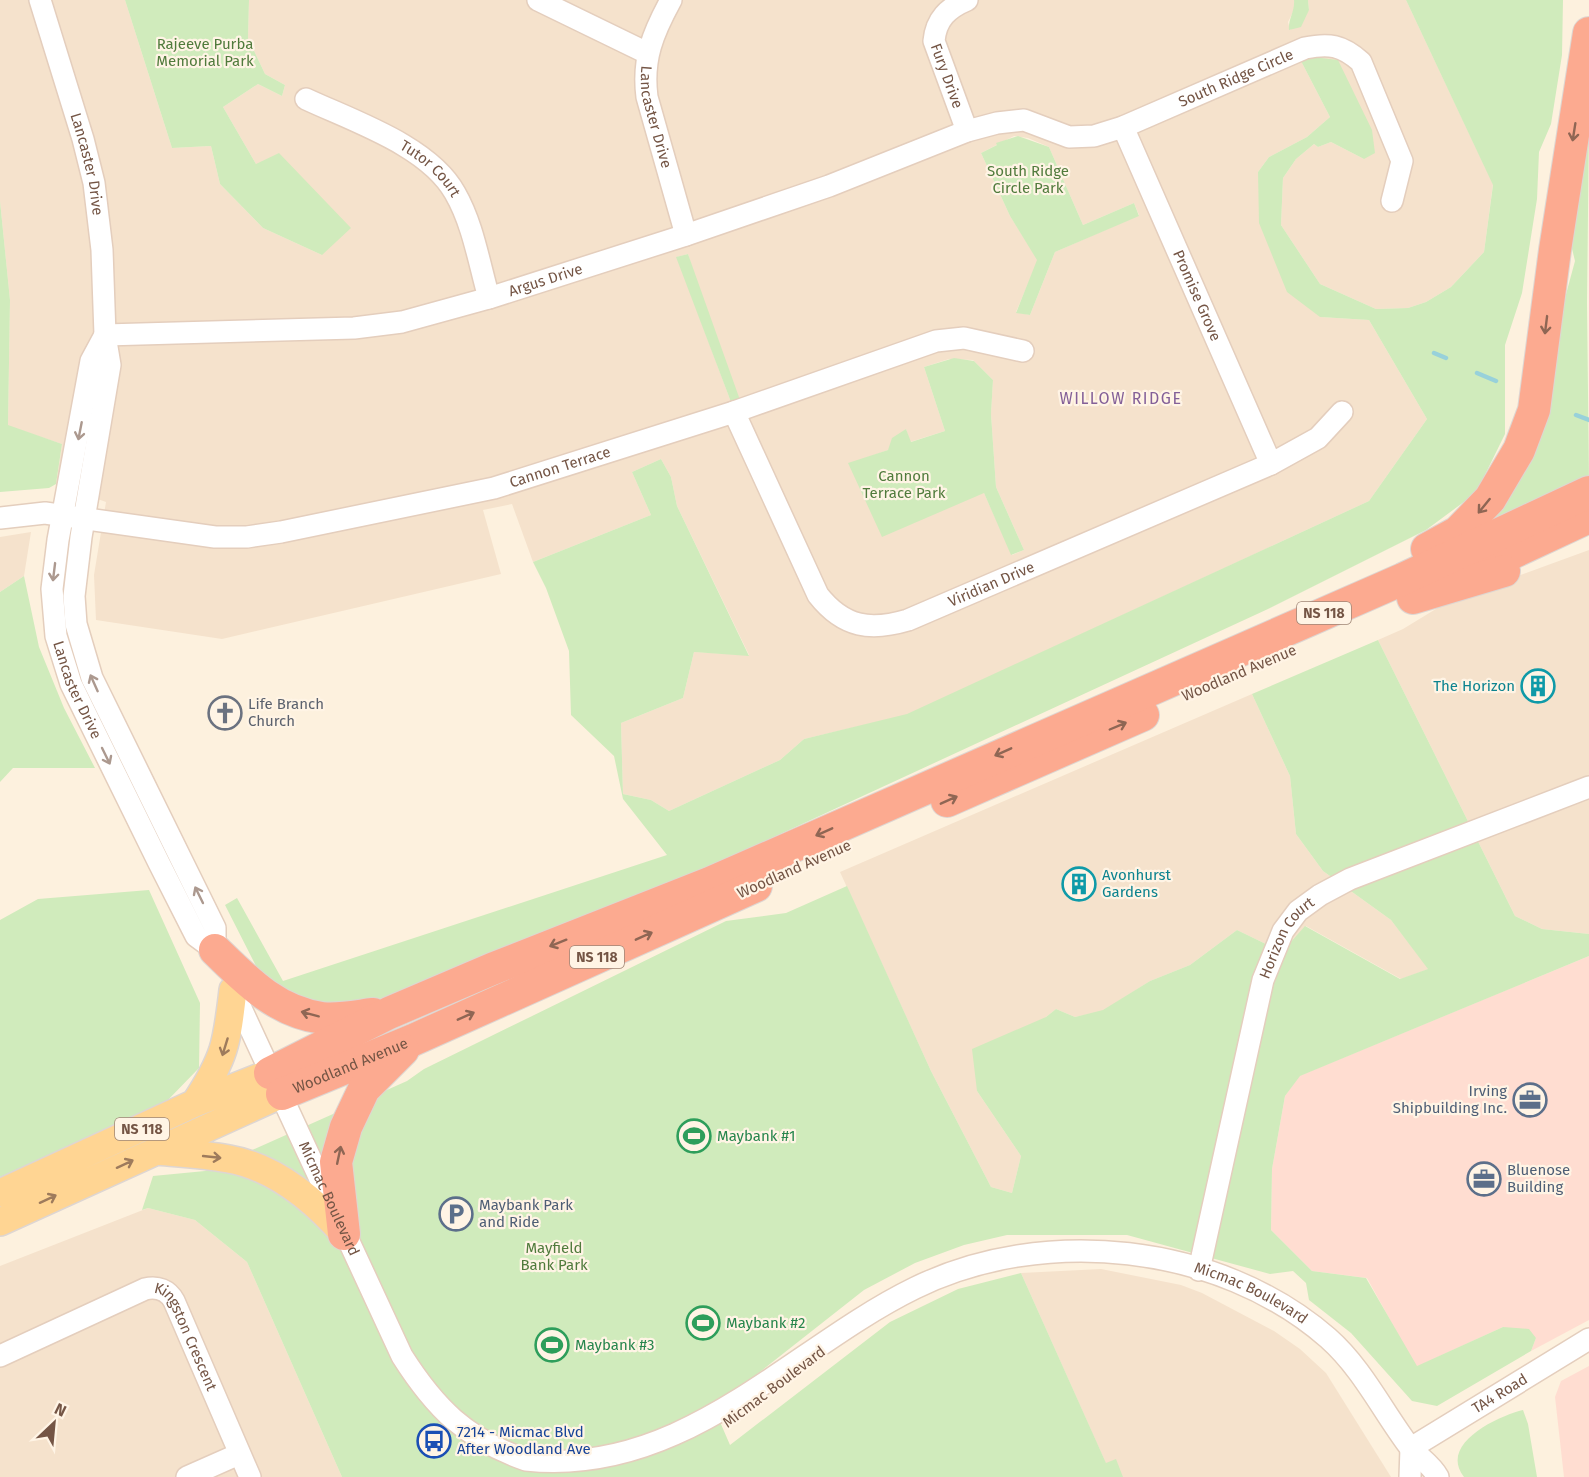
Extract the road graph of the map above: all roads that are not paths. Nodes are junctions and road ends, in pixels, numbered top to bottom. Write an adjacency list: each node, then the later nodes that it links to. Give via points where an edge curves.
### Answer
1 (39, 0): 13 (street, Lancaster Drive, via 94,183 102,250)
2 (538, 0): 6 (street)
3 (671, 0): 6 (street, Lancaster Drive)
4 (967, 0): 9 (street, Fury Drive, via 949,8 935,30 934,40)
5 (1589, 33): 26 (highway, one-way to 26, via 1534,410 1520,450 1490,499 1458,532 1440,542 1226,642)
6 (647, 52): 11 (street, Lancaster Drive, via 647,97)
7 (306, 99): 12 (street, Tutor Court, via 412,150 441,174 465,214)
8 (1123, 127): 9 (street, South Ridge Circle, via 1094,136 1069,137 1024,120 1012,120); 10 (street, South Ridge Circle, via 1305,48 1336,45 1360,62 1402,161); 18 (street, Promise Grove)
9 (967, 131): 11 (street, Argus Drive, via 829,186)
10 (1392, 201)
11 (686, 236): 12 (street, Argus Drive)
12 (489, 298): 13 (street, Argus Drive, via 402,322 354,328)
13 (105, 335): 15 (street, Lancaster Drive, via 110,364)
14 (1023, 351): 16 (street, Cannon Terrace, via 964,338 936,341)
15 (96, 401): 20 (street, Lancaster Drive, one-way to 20); 21 (street, Lancaster Drive)
16 (734, 412): 18 (street, Viridian Drive, via 818,595 840,615 867,627 908,620); 21 (street, Cannon Terrace, via 494,488 281,532 215,537)
17 (1342, 412): 18 (street, Viridian Drive, via 1318,438)
18 (1271, 464)
19 (1589, 492): 26 (highway, Woodland Avenue / NS 118, via 1424,569)
20 (62, 514): 21 (street, Cannon Terrace); 22 (street, Cannon Terrace); 28 (street, Lancaster Drive, one-way to 28, via 52,589 62,660 196,936)
21 (84, 517): 28 (street, Lancaster Drive, one-way to 21, via 215,928 104,705 82,651 74,596)
22 (0, 518)
23 (1589, 518): 25 (highway, Woodland Avenue / NS 118)
24 (1589, 536): 25 (highway, via 1492,576)
25 (1413, 598): 31 (highway, Woodland Avenue / NS 118, one-way to 25)
26 (1056, 729): 30 (highway, Woodland Avenue / NS 118, one-way to 30, via 710,883)
27 (1589, 787): 38 (street, Horizon Court, via 1350,879 1298,911 1271,954 1263,980)
28 (215, 950): 29 (street, Lancaster Drive); 30 (highway, one-way to 28, via 323,1018 302,1012 260,994)
29 (233, 990): 32 (street, Lancaster Drive); 33 (main road, one-way to 33, via 227,1043 216,1072)
30 (389, 1013): 32 (highway, Woodland Avenue / NS 118)
31 (413, 1040): 32 (highway, Woodland Avenue / NS 118); 37 (highway, one-way to 31, via 336,1162 346,1127 364,1089)
32 (276, 1083): 33 (main road, Woodland Avenue / NS 118); 34 (main road, Woodland Avenue / NS 118); 37 (street, Micmac Boulevard)
33 (195, 1103): 35 (main road, Woodland Avenue / NS 118)
34 (153, 1151): 36 (main road, Woodland Avenue / NS 118, one-way to 34); 37 (main road, one-way to 37, via 232,1159 274,1176 326,1214)
35 (0, 1193)
36 (0, 1222)
37 (344, 1234): 38 (street, Micmac Boulevard, via 402,1356 448,1417 484,1442 515,1456 577,1471 623,1468 695,1444 890,1301 957,1270 1030,1254 1090,1251 1122,1253)
38 (1199, 1270): 41 (street, Micmac Boulevard, via 1267,1295 1330,1339 1367,1383)
39 (1589, 1339): 41 (street, TA4 Road)
40 (0, 1356): 42 (street, Kingston Crescent, via 145,1289 160,1289 174,1301)
41 (1411, 1448): 45 (street); 46 (street, Micmac Boulevard)
42 (239, 1454): 43 (street); 44 (street, Kingston Crescent)
43 (187, 1477)
44 (250, 1477)
45 (1410, 1477)
46 (1438, 1477)

